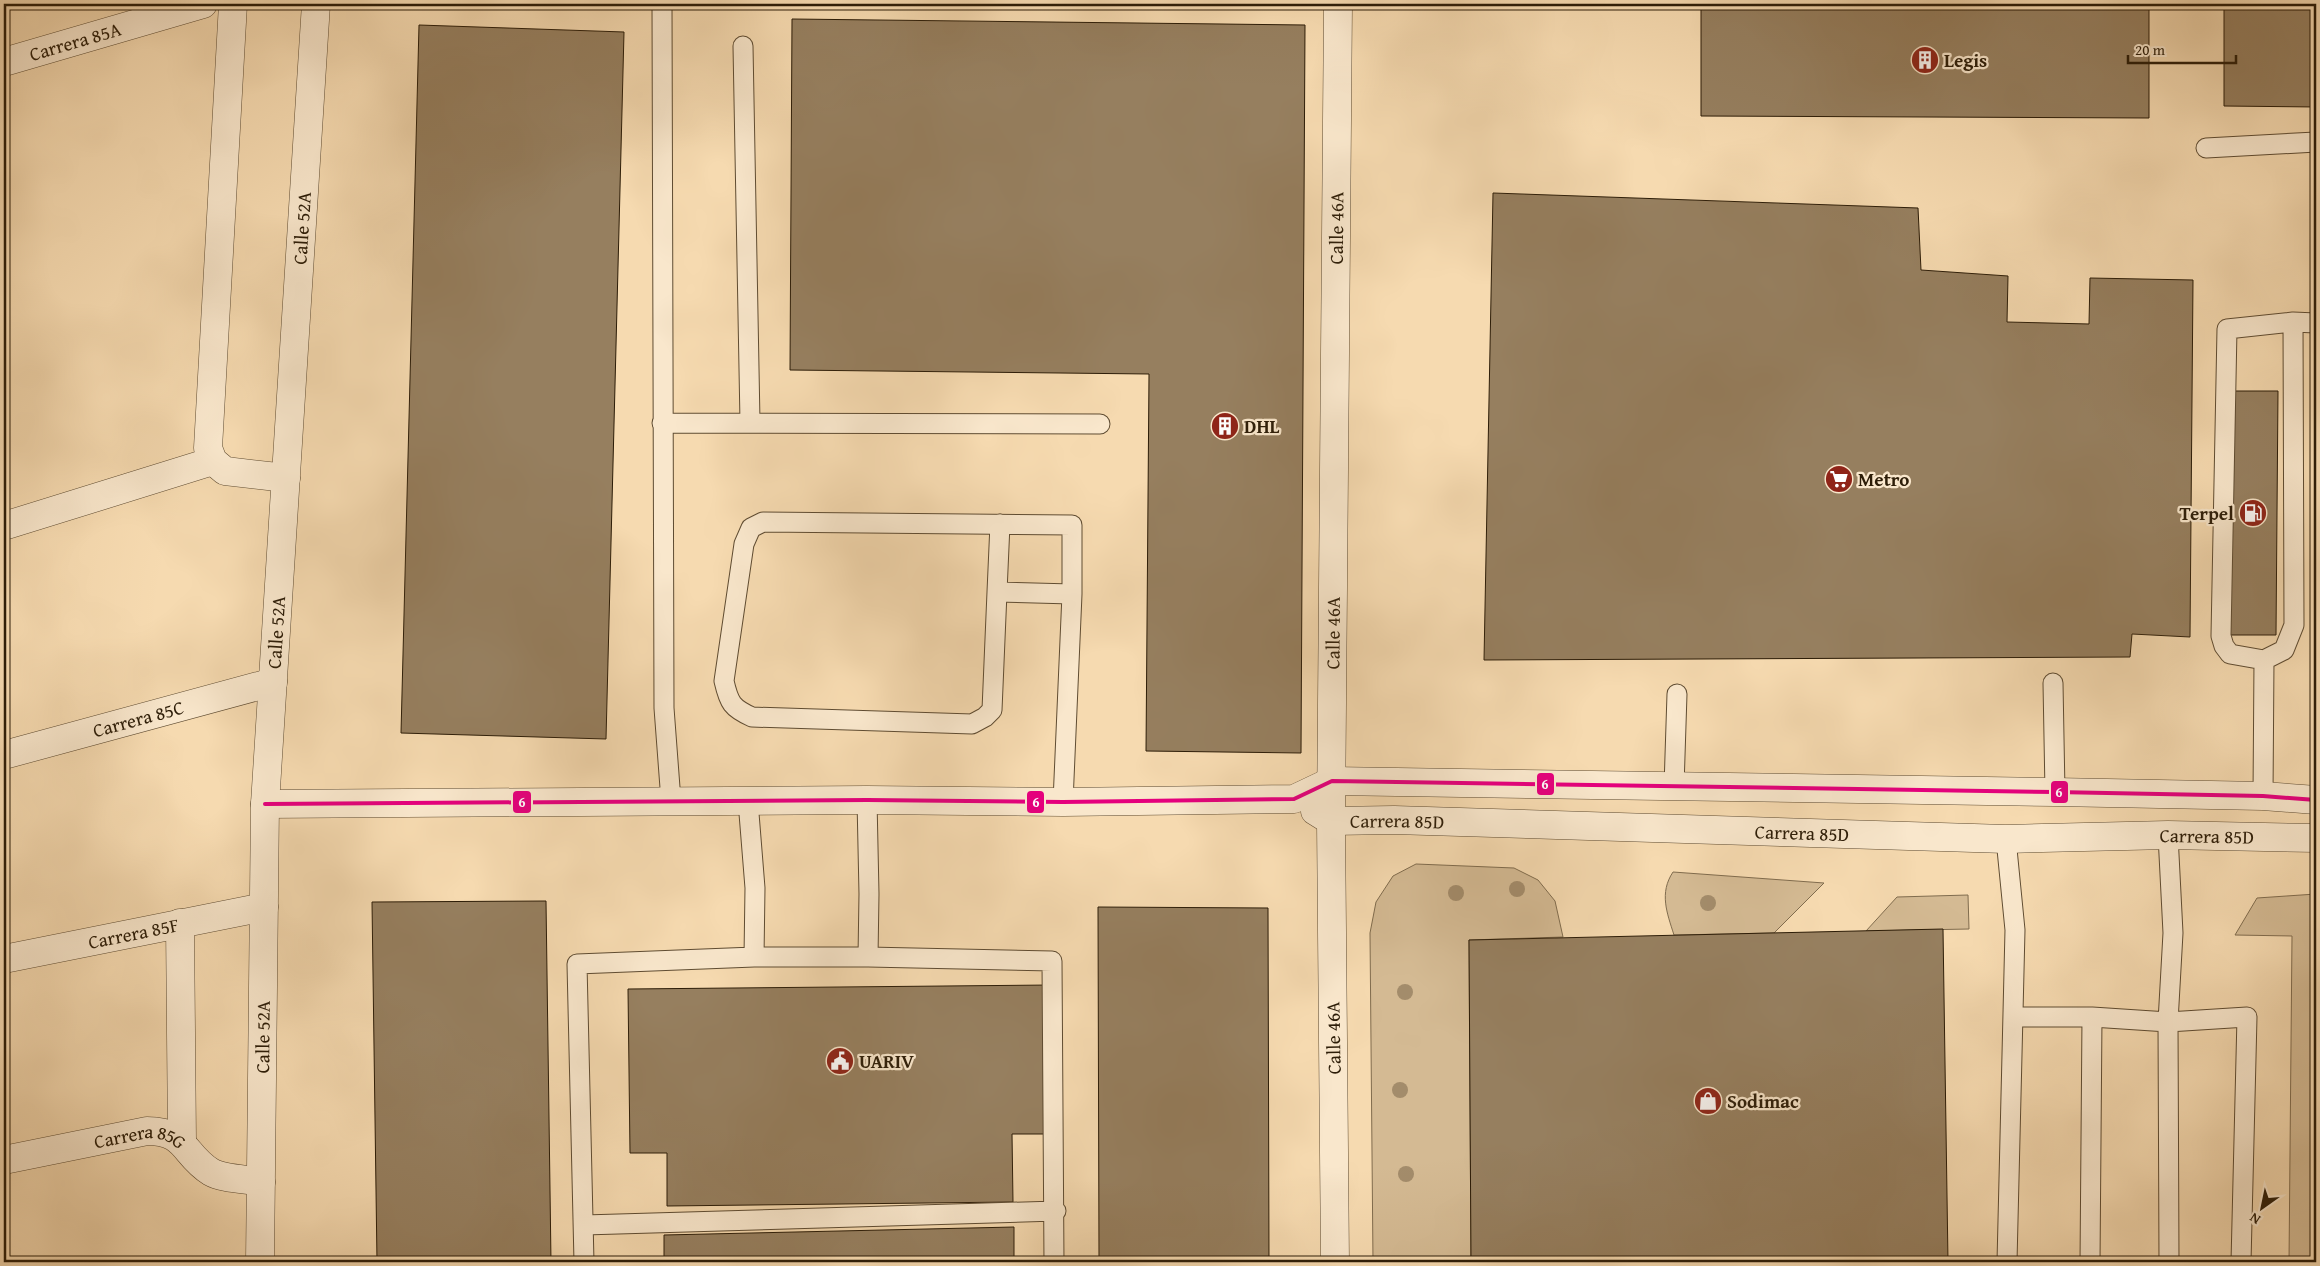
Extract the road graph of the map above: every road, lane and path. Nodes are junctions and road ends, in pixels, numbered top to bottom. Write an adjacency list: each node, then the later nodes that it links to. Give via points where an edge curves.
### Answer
1 (203, 4): 7 (street, Carrera 85A)
2 (233, 4): 15 (street, via 208,448)
3 (316, 4): 16 (street, Calle 52A)
4 (662, 4): 13 (lane)
5 (1338, 4): 26 (street, Calle 46A)
6 (743, 46): 12 (lane)
7 (4, 62)
8 (2316, 142): 9 (lane)
9 (2206, 148)
10 (2293, 322): 11 (lane); 21 (lane, via 2294,625 2284,650); 21 (lane, via 2227,329 2221,636 2230,654)
11 (2316, 323)
12 (750, 422): 13 (lane); 14 (lane)
13 (662, 423): 33 (lane, via 664,708)
14 (1100, 424)
15 (213, 461): 16 (street, via 225,471); 18 (street)
16 (286, 478): 22 (street, Calle 52A)
17 (1000, 524): 19 (lane); 19 (lane, via 763,522 751,528 744,544 724,682 728,699 737,710 752,717 972,724 992,710); 20 (lane, via 1072,525)
18 (4, 526)
19 (997, 592): 20 (lane)
20 (1072, 594): 35 (lane)
21 (2264, 660): 29 (lane)
22 (273, 682): 25 (street, Carrera 85C); 36 (street, Calle 52A)
23 (2053, 683): 28 (lane)
24 (1677, 694): 27 (lane)
25 (4, 755)
26 (1332, 781): 27 (street, Carrera 85D); 30 (street, Carrera 85D); 37 (street, Calle 46A)
27 (1674, 787): 28 (street, Carrera 85D)
28 (2055, 792): 29 (street, Carrera 85D)
29 (2263, 796): 32 (street, Carrera 85D)
30 (1294, 799): 35 (street, Carrera 85D); 37 (street, Carrera 85D)
31 (867, 800): 34 (street, Carrera 85D); 35 (street, Carrera 85D); 44 (lane)
32 (2316, 800)
33 (671, 801): 34 (street, Carrera 85D); 36 (street, Carrera 85D)
34 (748, 801): 43 (lane, via 755,888)
35 (1063, 802)
36 (265, 804): 41 (street, Calle 52A)
37 (1331, 820): 40 (street, Carrera 85D); 57 (street, Calle 46A)
38 (2168, 835): 39 (street, Carrera 85D); 40 (street, Carrera 85D); 48 (lane, via 2172,933)
39 (2316, 838)
40 (2006, 839): 46 (lane, via 2015,930)
41 (264, 907): 42 (street, Carrera 85F); 51 (street, Calle 52A)
42 (180, 923): 45 (street, Carrera 85F); 49 (street)
43 (754, 957): 44 (lane); 53 (lane, via 577,964)
44 (868, 957): 52 (lane, via 1052,961)
45 (4, 959)
46 (2013, 1017): 47 (lane); 58 (lane)
47 (2092, 1017): 48 (lane); 59 (lane)
48 (2168, 1022): 60 (lane); 61 (lane, via 2247,1017)
49 (182, 1142): 50 (street, Carrera 85G, via 164,1131 147,1131); 51 (street, Carrera 85G, via 212,1173)
50 (4, 1160)
51 (261, 1182): 54 (street, Calle 52A)
52 (1056, 1211): 53 (lane); 56 (lane)
53 (584, 1225): 55 (lane)
54 (260, 1262)
55 (584, 1262)
56 (1054, 1262)
57 (1335, 1262)
58 (2007, 1262)
59 (2090, 1262)
60 (2169, 1262)
61 (2241, 1262)

